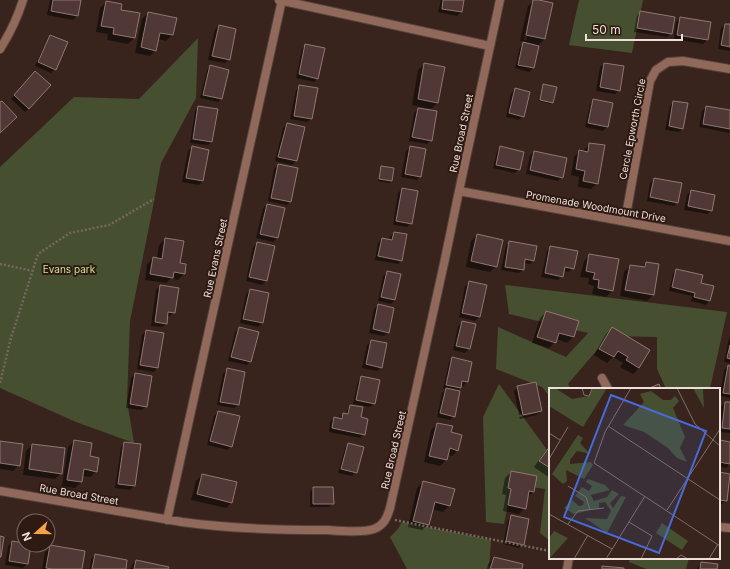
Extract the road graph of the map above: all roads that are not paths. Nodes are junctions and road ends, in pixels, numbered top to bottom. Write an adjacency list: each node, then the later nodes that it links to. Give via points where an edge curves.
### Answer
1 (23, 0): 5 (street)
2 (281, 0): 4 (street); 13 (street, Rue Evans Street)
3 (500, 0): 4 (street, Rue Broad Street)
4 (490, 46): 7 (street, Rue Broad Street)
5 (0, 49)
6 (730, 69): 8 (street, Cercle Epworth Circle, via 683,61 668,62 656,70 650,81)
7 (459, 191): 8 (street, Promenade Woodmount Drive); 13 (street, Rue Broad Street, via 390,508 380,526 361,531 301,530 233,528)
8 (625, 221): 9 (street, Promenade Woodmount Drive)
9 (730, 241)
10 (602, 378): 11 (street)
11 (607, 388)
12 (0, 491): 13 (street, Rue Broad Street)
13 (167, 520)
14 (720, 527): 15 (street)
15 (730, 528)
16 (569, 559): 17 (street)
17 (567, 569)

